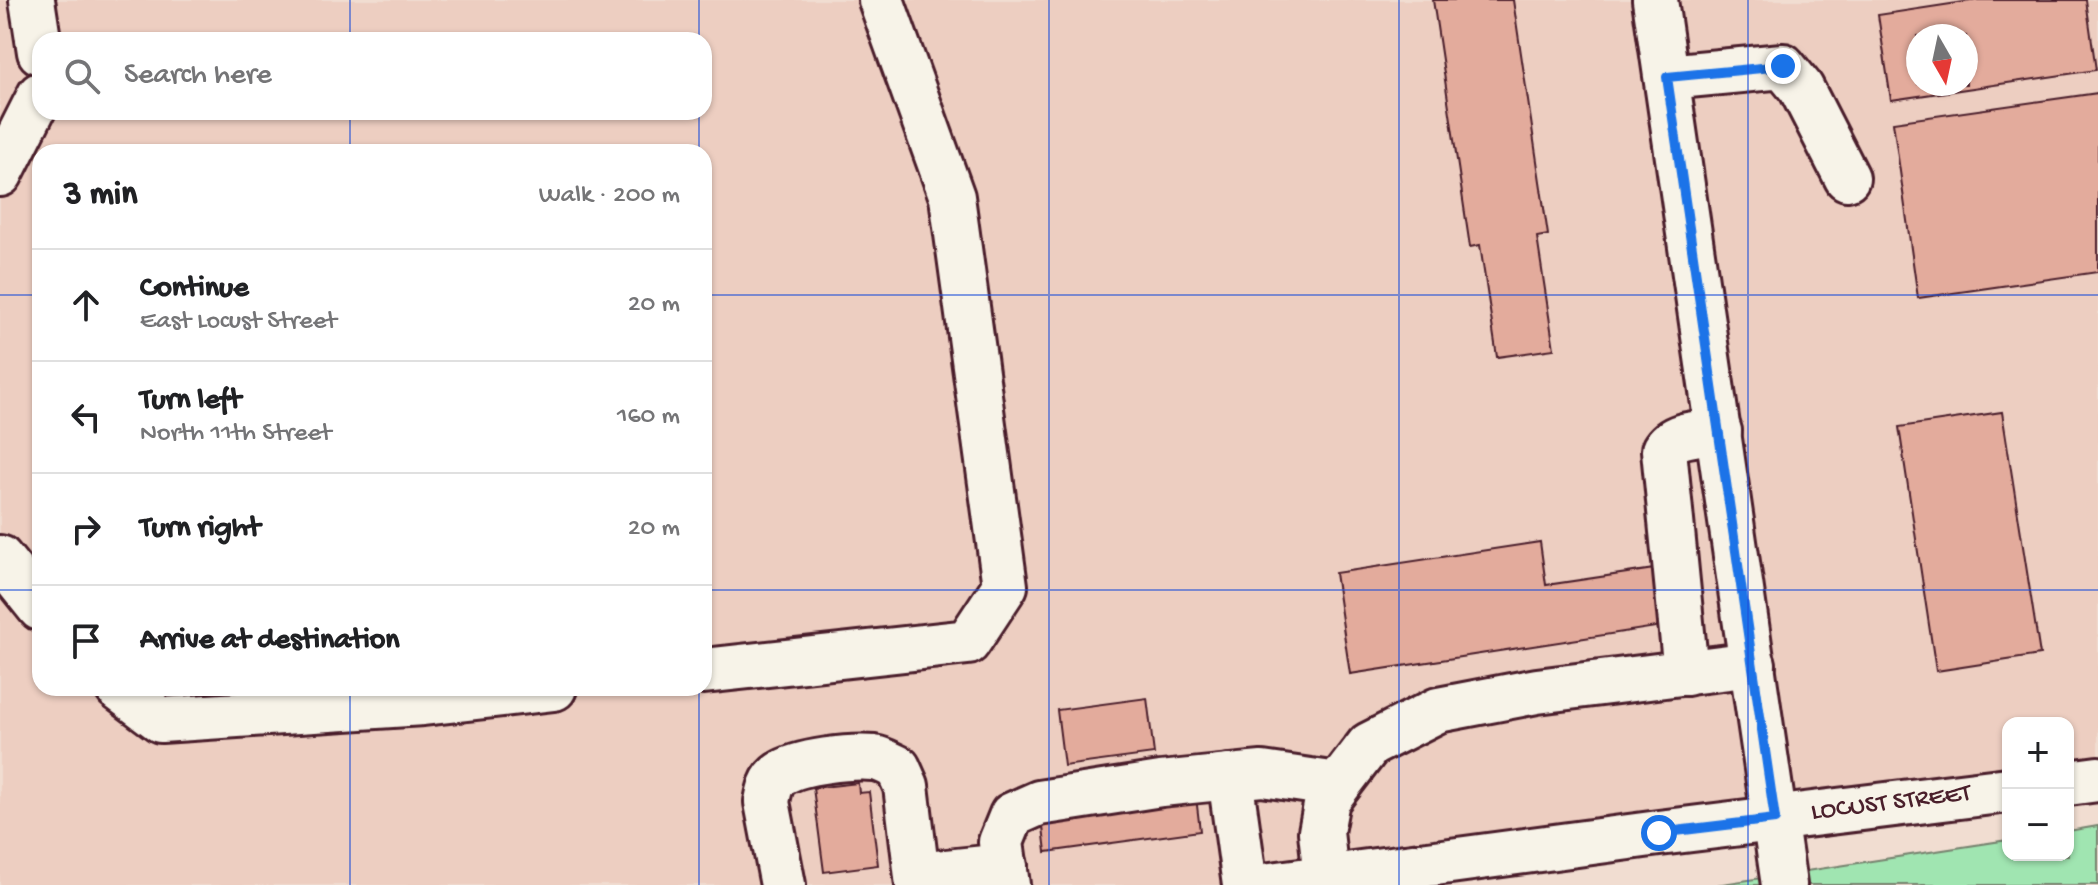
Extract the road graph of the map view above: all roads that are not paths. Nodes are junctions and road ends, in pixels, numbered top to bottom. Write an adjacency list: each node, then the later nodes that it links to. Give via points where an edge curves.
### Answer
1 (32, 0): 4 (street)
2 (881, 0): 13 (street, via 952,197 1005,586 968,642)
3 (1655, 0): 5 (street)
4 (37, 32)
5 (1667, 77): 8 (street, via 1783,66 1801,88); 9 (street)
6 (32, 111): 7 (street)
7 (0, 174)
8 (1847, 178)
9 (1719, 431): 12 (street); 14 (street, via 1676,437 1664,450)
10 (0, 558): 11 (street)
11 (32, 598)
12 (1753, 664): 14 (street); 22 (street)
13 (712, 670)
14 (1686, 673): 20 (street, via 1537,691 1438,710 1369,745)
15 (129, 696): 16 (street, via 161,720)
16 (484, 696)
17 (1230, 777): 20 (street, via 1262,774); 23 (street, via 1039,803 1012,815 1001,842); 27 (street)
18 (2098, 779): 19 (street)
19 (2074, 782)
20 (1338, 785): 24 (street, via 1327,800 1321,832)
21 (2002, 791): 22 (street, LOCUST STREET)
22 (1775, 819): 24 (street, LOCUST STREET); 29 (street)
23 (1006, 876): 25 (street)
24 (1326, 877): 28 (street, LOCUST STREET)
25 (918, 880): 26 (street, via 906,786 898,768 877,758 847,759 804,764 778,774 769,789 770,829)
26 (783, 885)
27 (1245, 885)
28 (1271, 885)
29 (1784, 885)

